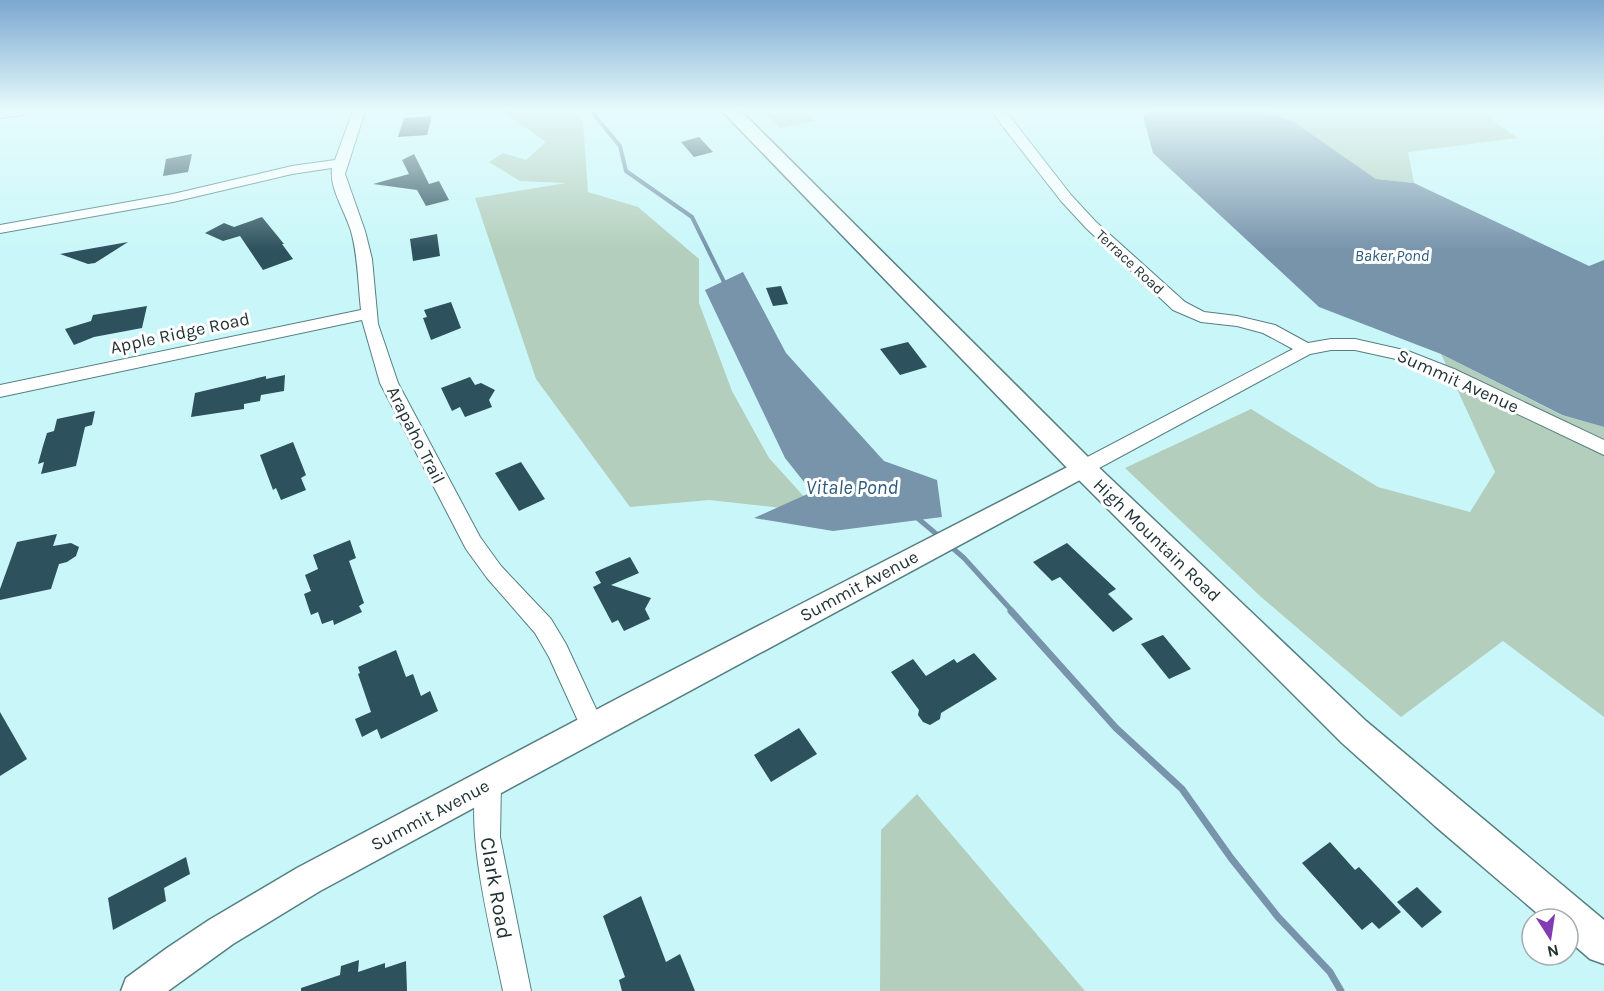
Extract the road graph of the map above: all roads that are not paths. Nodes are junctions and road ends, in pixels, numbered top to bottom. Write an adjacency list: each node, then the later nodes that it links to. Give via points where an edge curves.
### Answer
1 (343, 157): 4 (street, Arapaho Trail)
2 (777, 157): 10 (main road, High Mountain Road)
3 (1035, 157): 7 (street, Terrace Road, via 1090,225 1179,306 1201,317 1261,326)
4 (340, 163): 5 (street); 6 (street, Arapaho Trail, via 340,188 358,231 364,259)
5 (0, 229)
6 (369, 313): 8 (street, Apple Ridge Road); 11 (street, Arapaho Trail, via 389,383 454,511 494,572 543,626)
7 (1306, 349): 9 (street, Summit Avenue, via 1359,345 1403,355); 10 (street, Summit Avenue)
8 (1, 395)
9 (1604, 448)
10 (1083, 468): 11 (street, Summit Avenue); 13 (main road, High Mountain Road, via 1354,732)
11 (592, 726): 12 (street, Summit Avenue)
12 (489, 783): 14 (street, Summit Avenue, via 297,886 225,930); 15 (street, Clark Road, via 487,837)
13 (1604, 945)
14 (139, 991)
15 (516, 991)

